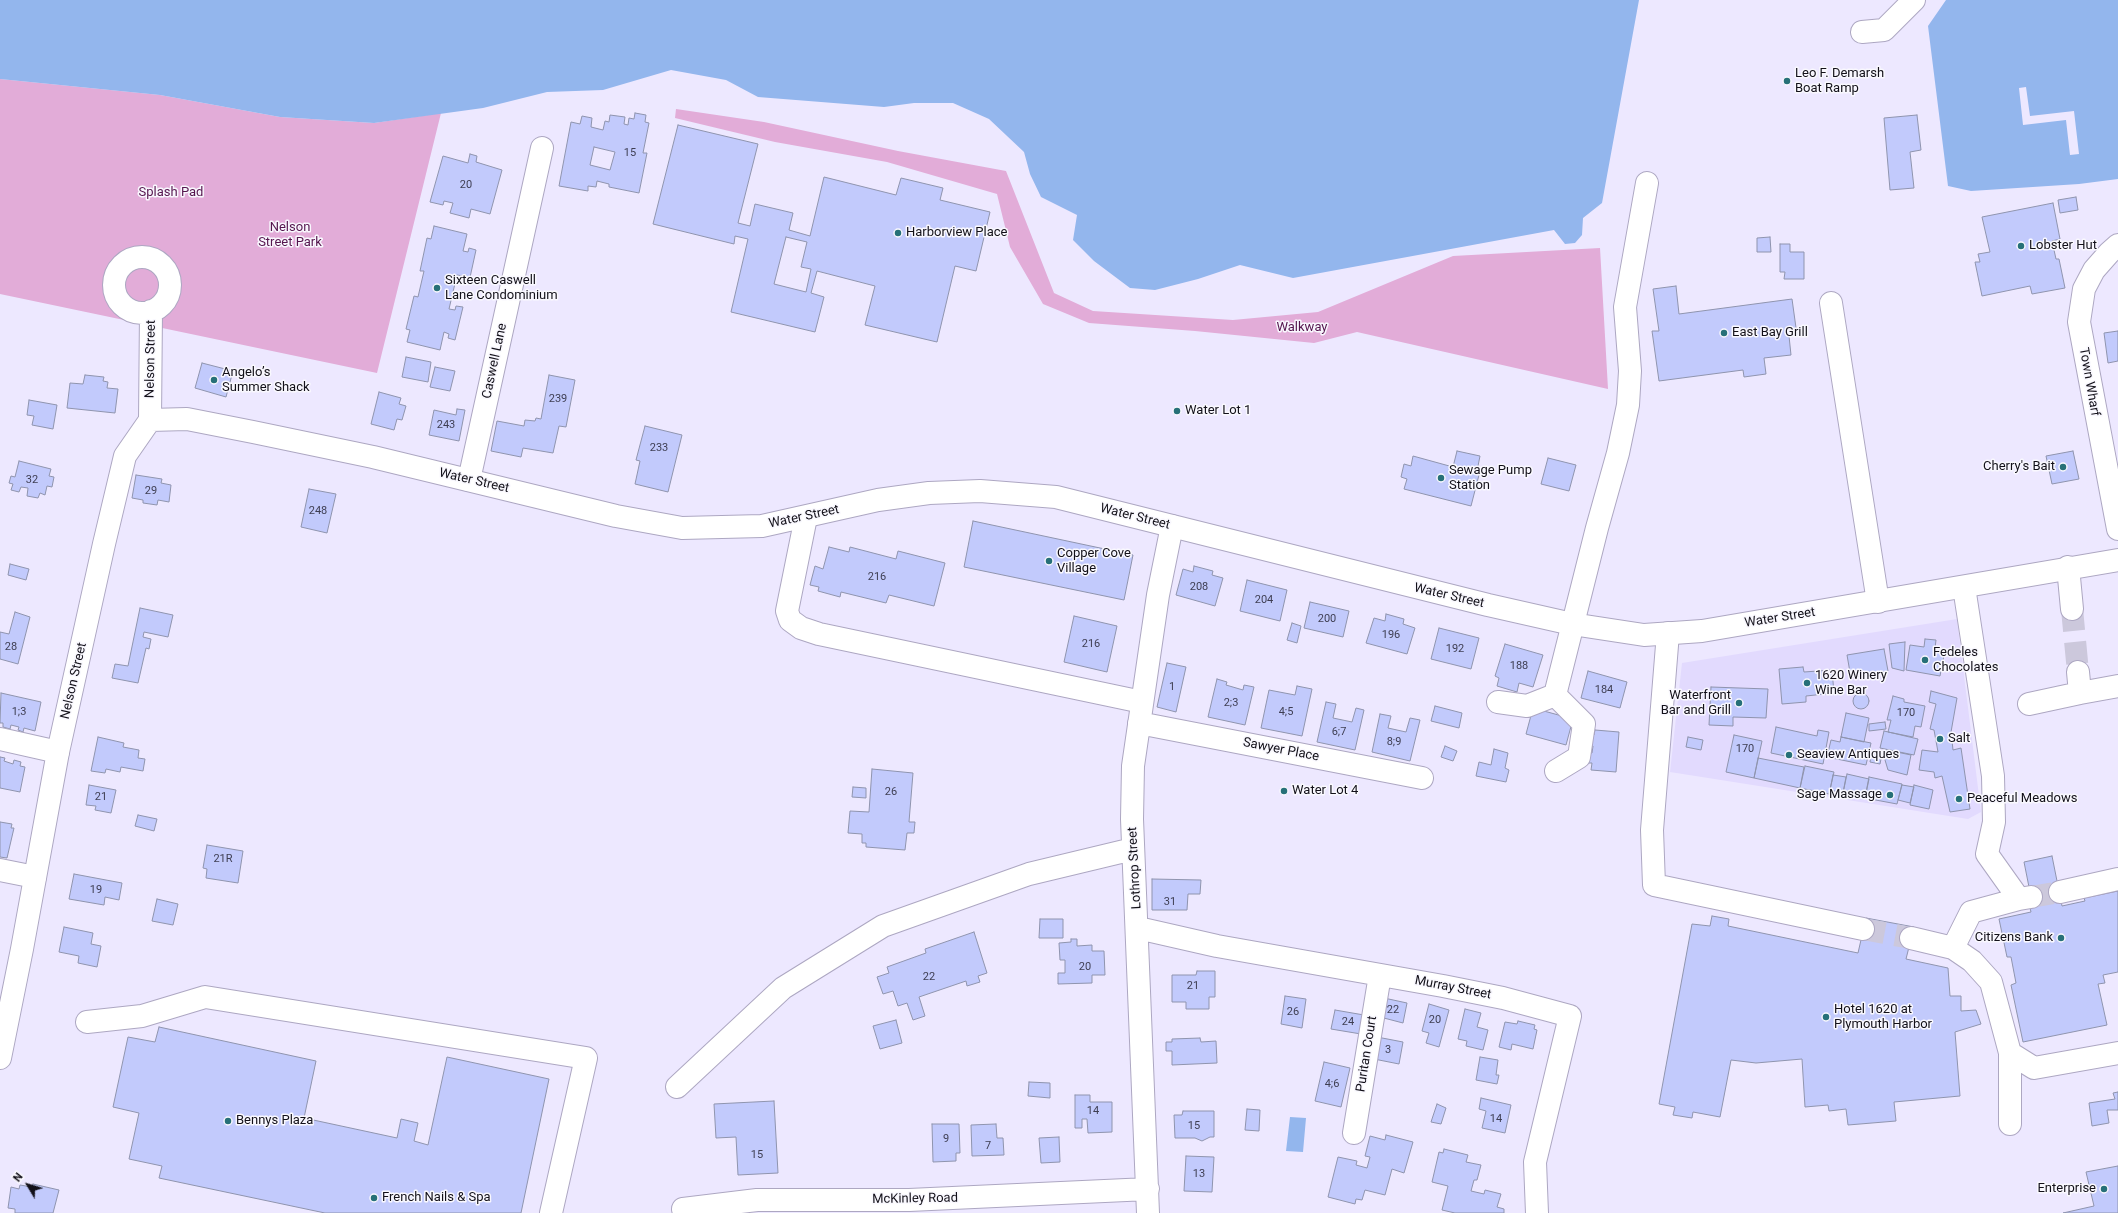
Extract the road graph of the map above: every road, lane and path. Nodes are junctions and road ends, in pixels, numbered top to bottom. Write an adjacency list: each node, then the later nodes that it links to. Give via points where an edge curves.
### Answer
1 (1914, 0): 2 (street, via 1884,30)
2 (1862, 32)
3 (542, 148): 9 (street, Caswell Lane)
4 (1647, 183): 18 (street, via 1625,307 1630,371 1628,405 1618,453)
5 (2118, 245): 12 (street, Town Wharf, via 2094,270 2084,289 2079,322)
6 (1831, 302): 16 (street)
7 (151, 311): 8 (street, Nelson Street)
8 (150, 420): 9 (street, Water Street, via 187,419 373,457); 27 (street, Nelson Street, via 125,456)
9 (470, 480): 10 (street, Water Street, via 616,516 682,528 762,526)
10 (806, 517): 11 (street, Water Street, via 878,500 929,493 980,491 1056,497); 22 (street, via 787,611 790,620 801,628 819,634)
11 (1172, 526): 18 (street, Water Street, via 1396,583); 22 (street, Lothrop Street, via 1158,595)
12 (2118, 529)
13 (2118, 560): 14 (street, Water Street)
14 (2068, 567): 15 (street, Water Street); 17 (street)
15 (1964, 587): 16 (street, Water Street); 38 (street, via 1993,776 1994,822 1987,854 2025,898 1971,912)
16 (1878, 602): 19 (street, Water Street, via 1702,631)
17 (2072, 609)
18 (1572, 624): 19 (street, Water Street, via 1644,635); 21 (street)
19 (1668, 634): 36 (street, via 1652,830 1654,885)
20 (2118, 686): 24 (street, via 2079,682)
21 (1555, 695): 23 (street, via 1527,706); 28 (street, via 1584,724 1579,757)
22 (1142, 702): 25 (street, Lothrop Street)
23 (1498, 702)
24 (2029, 704)
25 (1139, 723): 29 (street, Sawyer Place); 30 (street, Lothrop Street, via 1133,766)
26 (0, 739): 27 (street)
27 (58, 752): 32 (street, Nelson Street)
28 (1556, 771)
29 (1422, 778)
30 (1133, 849): 35 (street, Lothrop Street); 44 (street, via 1029,874 883,926 783,988)
31 (0, 870): 32 (street)
32 (35, 878): 43 (street, Nelson Street)
33 (2118, 879): 34 (street)
34 (2060, 892)
35 (1138, 928): 39 (street, Murray Street, via 1217,946); 47 (street, Lothrop Street)
36 (1863, 929)
37 (1911, 938): 38 (street)
38 (1954, 948): 41 (street, via 1972,961 1991,982)
39 (1380, 975): 46 (street, Puritan Court); 52 (street, Murray Street, via 1503,998 1570,1016 1535,1162)
40 (87, 1022): 50 (street, via 142,1016 205,996 586,1058)
41 (2010, 1053): 42 (street, via 2034,1068); 45 (street)
42 (2118, 1053)
43 (0, 1058)
44 (677, 1087)
45 (2010, 1124)
46 (1354, 1133)
47 (1148, 1189): 48 (street, McKinley Road); 51 (street, Lothrop Street)
48 (909, 1207): 49 (street, McKinley Road, via 757,1200)
49 (684, 1211)
50 (551, 1213)
51 (1148, 1213)
52 (1537, 1213)

